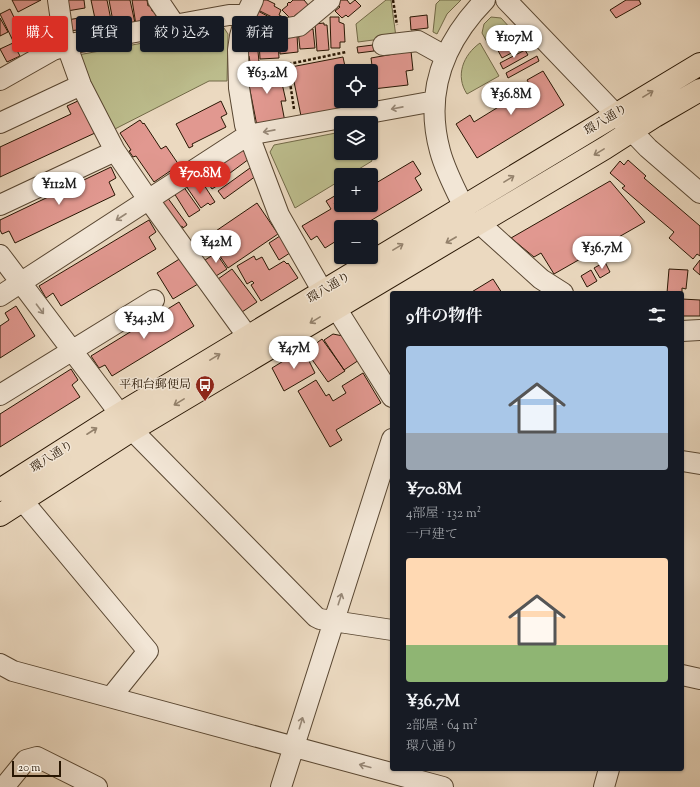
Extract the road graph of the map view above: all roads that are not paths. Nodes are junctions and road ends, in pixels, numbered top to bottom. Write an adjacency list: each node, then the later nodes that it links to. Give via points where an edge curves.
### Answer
1 (58, 0): 7 (street)
2 (158, 0): 8 (street)
3 (330, 0): 10 (street, via 299,26)
4 (485, 0): 17 (street, via 467,20)
5 (506, 0): 23 (street)
6 (250, 8): 9 (street)
7 (60, 16)
8 (169, 16)
9 (224, 16)
10 (288, 28)
11 (140, 32): 13 (street)
12 (391, 44): 17 (street, via 418,41)
13 (68, 46)
14 (68, 49): 20 (street)
15 (49, 52): 19 (street)
16 (239, 52): 26 (street, via 239,88)
17 (445, 56): 22 (street)
18 (700, 64): 23 (main road, 環八通り, one-way to 18)
19 (0, 80)
20 (81, 85): 24 (street); 27 (street)
21 (700, 90): 25 (main road, 環八通り)
22 (435, 100): 26 (street, one-way to 26); 31 (street, via 435,128 440,151)
23 (615, 114): 25 (street); 31 (main road, 環八通り, one-way to 23)
24 (0, 123)
25 (632, 131): 28 (street); 32 (main road, 環八通り, one-way to 32)
26 (248, 135): 29 (street); 38 (street, via 279,215)
27 (115, 151): 29 (street); 30 (street)
28 (700, 193)
29 (149, 200): 34 (street, one-way to 34); 41 (street)
30 (0, 205)
31 (464, 207): 38 (main road, 環八通り, one-way to 31)
32 (479, 223): 35 (street, via 541,279); 38 (main road, 環八通り, one-way to 38)
33 (0, 255): 34 (street)
34 (20, 283): 36 (street); 42 (street, one-way to 42)
35 (560, 291)
36 (0, 296)
37 (154, 300): 42 (street)
38 (329, 300): 41 (main road, 環八通り); 43 (street); 45 (main road, 環八通り, one-way to 45)
39 (700, 330): 40 (street)
40 (684, 331)
41 (248, 337): 45 (main road, 環八通り, one-way to 41)
42 (71, 350): 44 (street); 45 (street)
43 (390, 394)
44 (0, 395)
45 (126, 422): 49 (main road, 環八通り, one-way to 45); 50 (main road, 環八通り); 52 (street, via 316,618)
46 (390, 445): 52 (street, one-way to 46)
47 (684, 461): 48 (street)
48 (700, 464)
49 (0, 490)
50 (22, 500): 51 (main road, 環八通り); 57 (street, via 148,651)
51 (0, 515)
52 (333, 622): 53 (street); 58 (street, one-way to 52)
53 (390, 630)
54 (4, 673): 57 (street)
55 (684, 675): 56 (street)
56 (700, 679)
57 (111, 697): 58 (street)
58 (294, 747): 62 (street); 63 (street, one-way to 58)
59 (608, 771): 64 (street)
60 (4, 787): 61 (street, via 26,760 37,757)
61 (97, 787)
62 (281, 787)
63 (443, 787)
64 (604, 787)

